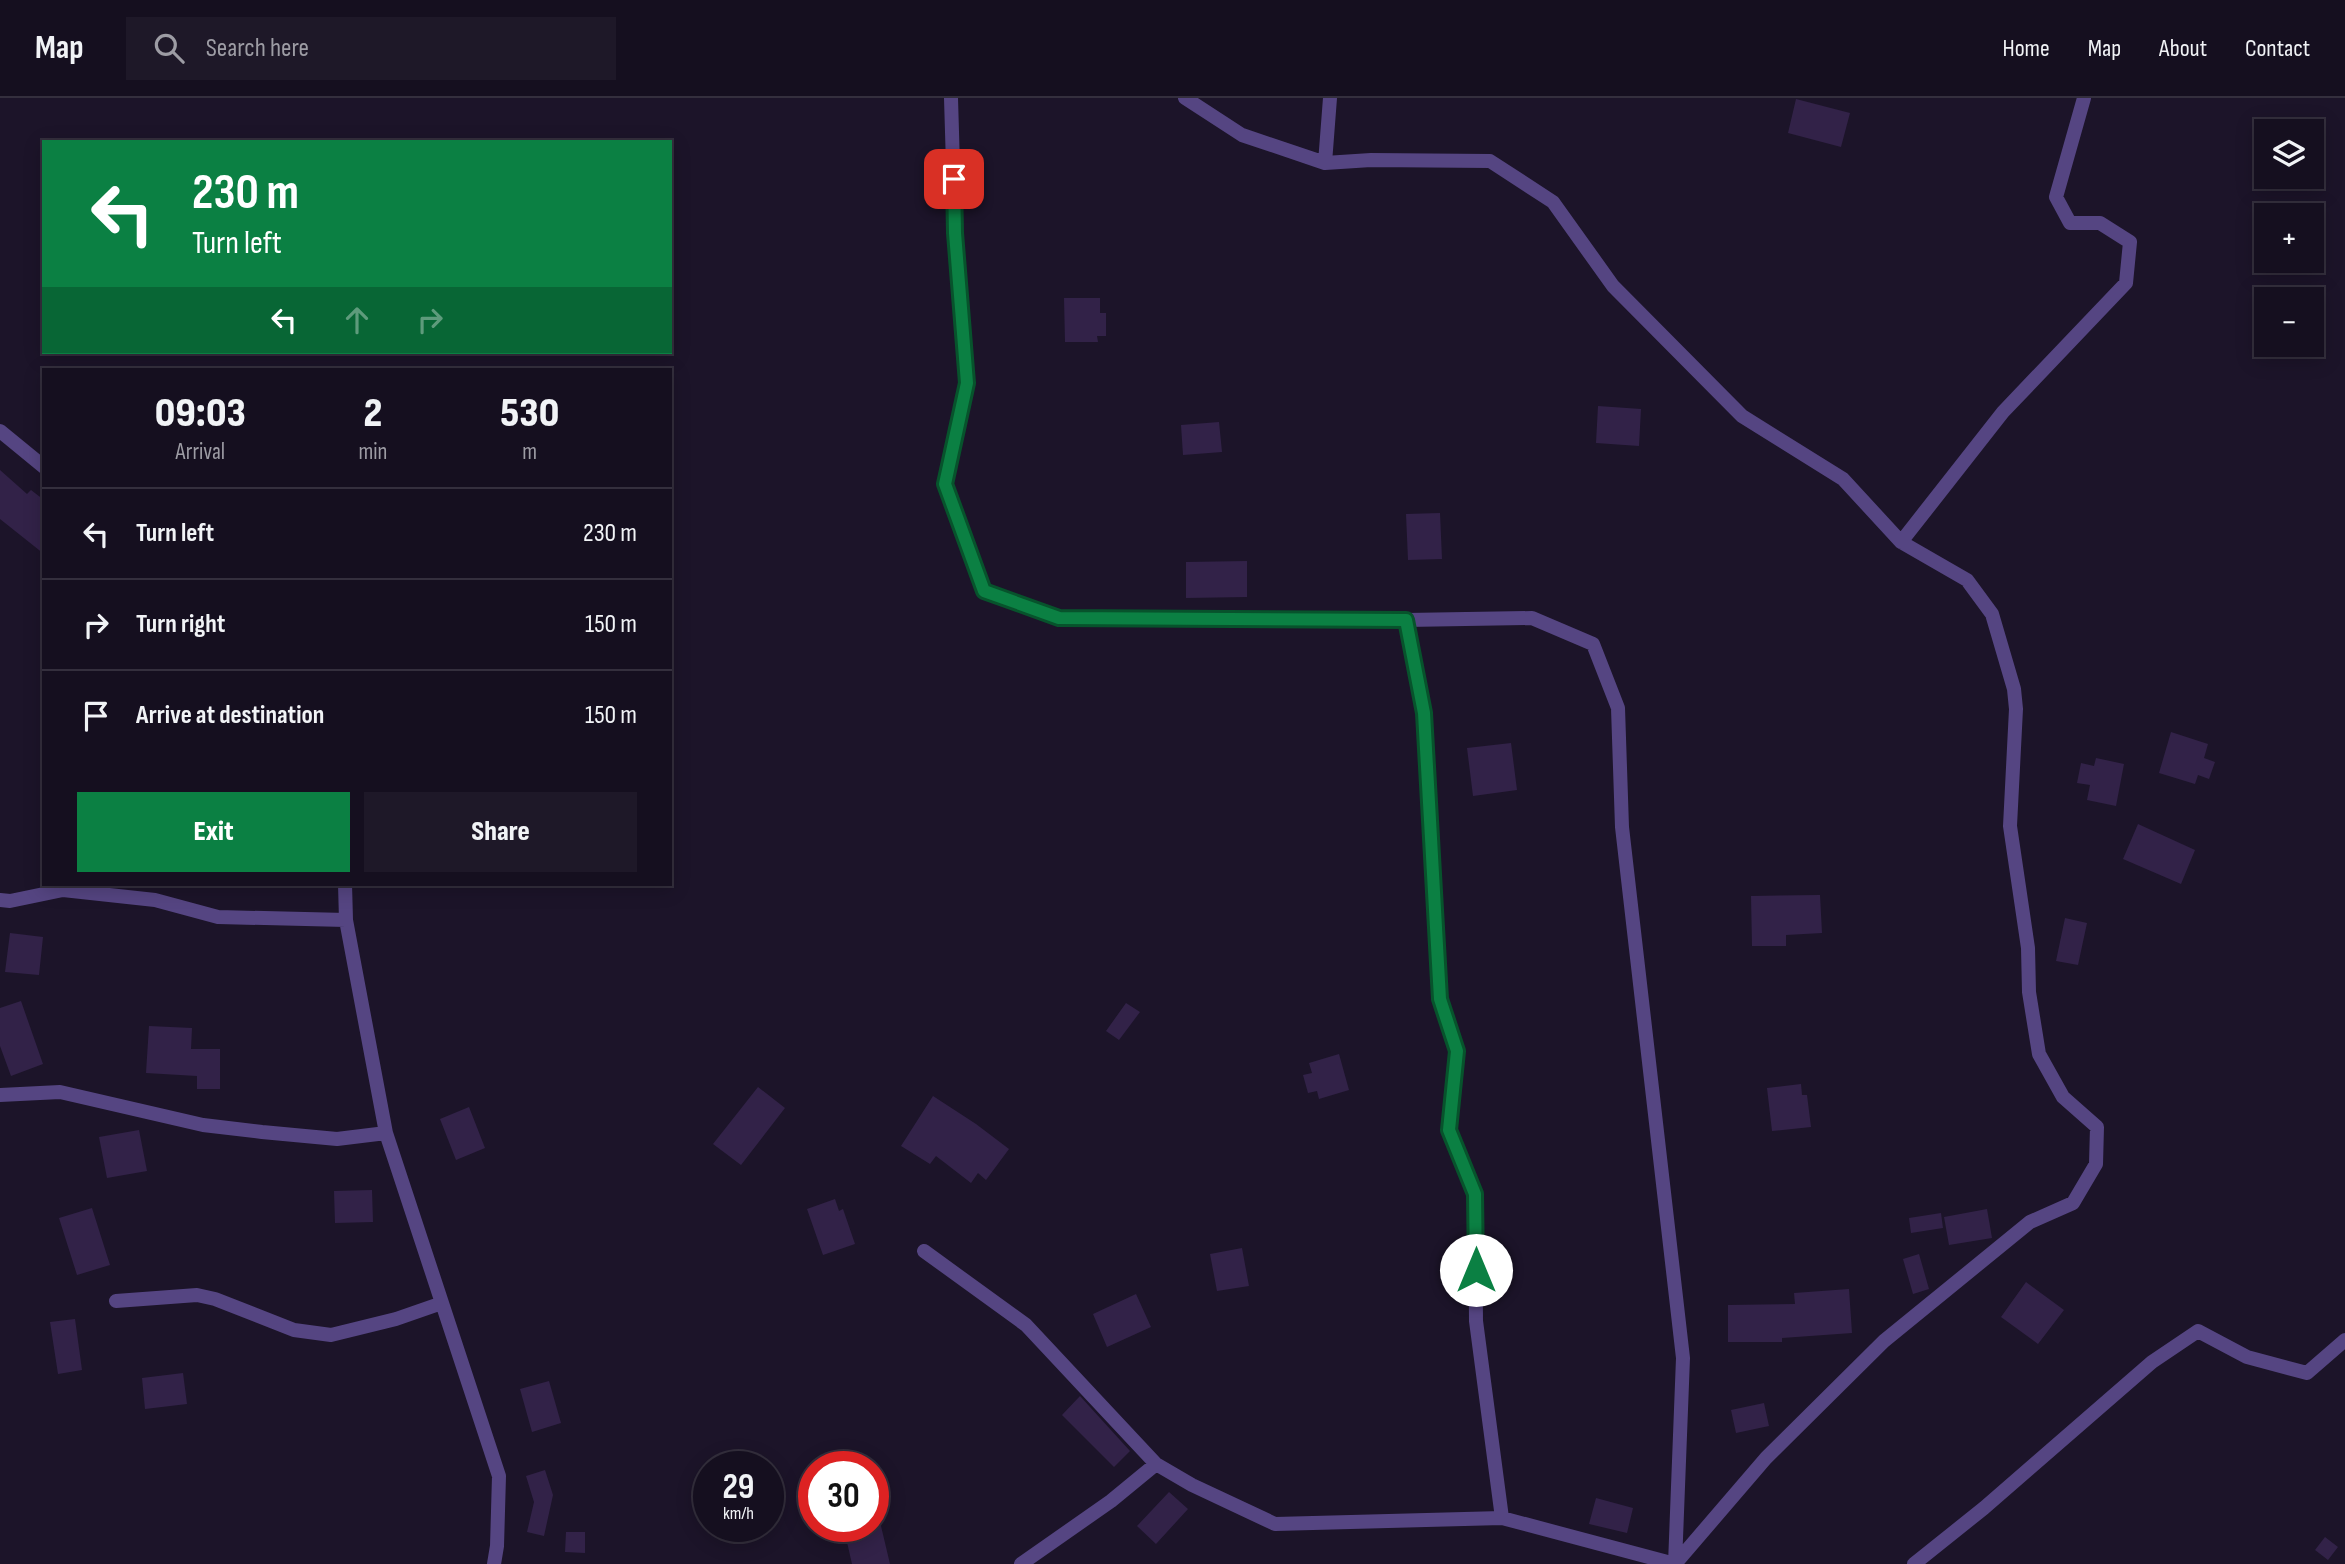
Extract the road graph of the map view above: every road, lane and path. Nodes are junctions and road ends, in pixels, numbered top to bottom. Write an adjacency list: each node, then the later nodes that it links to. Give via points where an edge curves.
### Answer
1 (951, 98): 9 (street, via 955,233 967,383 945,484 984,591 1059,618)
2 (1185, 98): 5 (street, via 1242,135)
3 (1329, 98): 5 (street)
4 (2084, 98): 8 (street, via 2056,197 2070,223 2100,223 2130,242 2126,283 2003,412)
5 (1325, 163): 8 (street, via 1490,161 1553,202 1613,286 1742,416 1843,479)
6 (0, 431): 7 (street)
7 (42, 465)
8 (1901, 542): 23 (street, via 1967,580 1992,614 2014,689 2010,826 2039,1054 2063,1097 2097,1127 2096,1164 2073,1203 2030,1222 1884,1341 1766,1458)
9 (1406, 620): 20 (street, via 1424,713 1440,999 1457,1051 1449,1130 1475,1194 1476,1321); 23 (street, via 1532,618 1593,644 1618,708 1622,827 1683,1358)
10 (345, 886): 12 (street)
11 (0, 900): 12 (street, via 63,890 155,900 218,917)
12 (346, 920): 14 (street)
13 (0, 1095): 14 (street, via 60,1092 203,1125 262,1132 337,1139)
14 (386, 1133): 17 (street)
15 (924, 1251): 19 (street, via 1026,1325)
16 (116, 1301): 17 (street, via 197,1295 294,1330 331,1335)
17 (442, 1303): 21 (street, via 499,1476)
18 (2345, 1340): 24 (street, via 2307,1373 2247,1357 2198,1331 2152,1362)
19 (1156, 1464): 20 (street, via 1275,1524); 22 (street)
20 (1502, 1518): 23 (street)
21 (494, 1564)
22 (1021, 1564)
23 (1675, 1564)
24 (1914, 1564)

